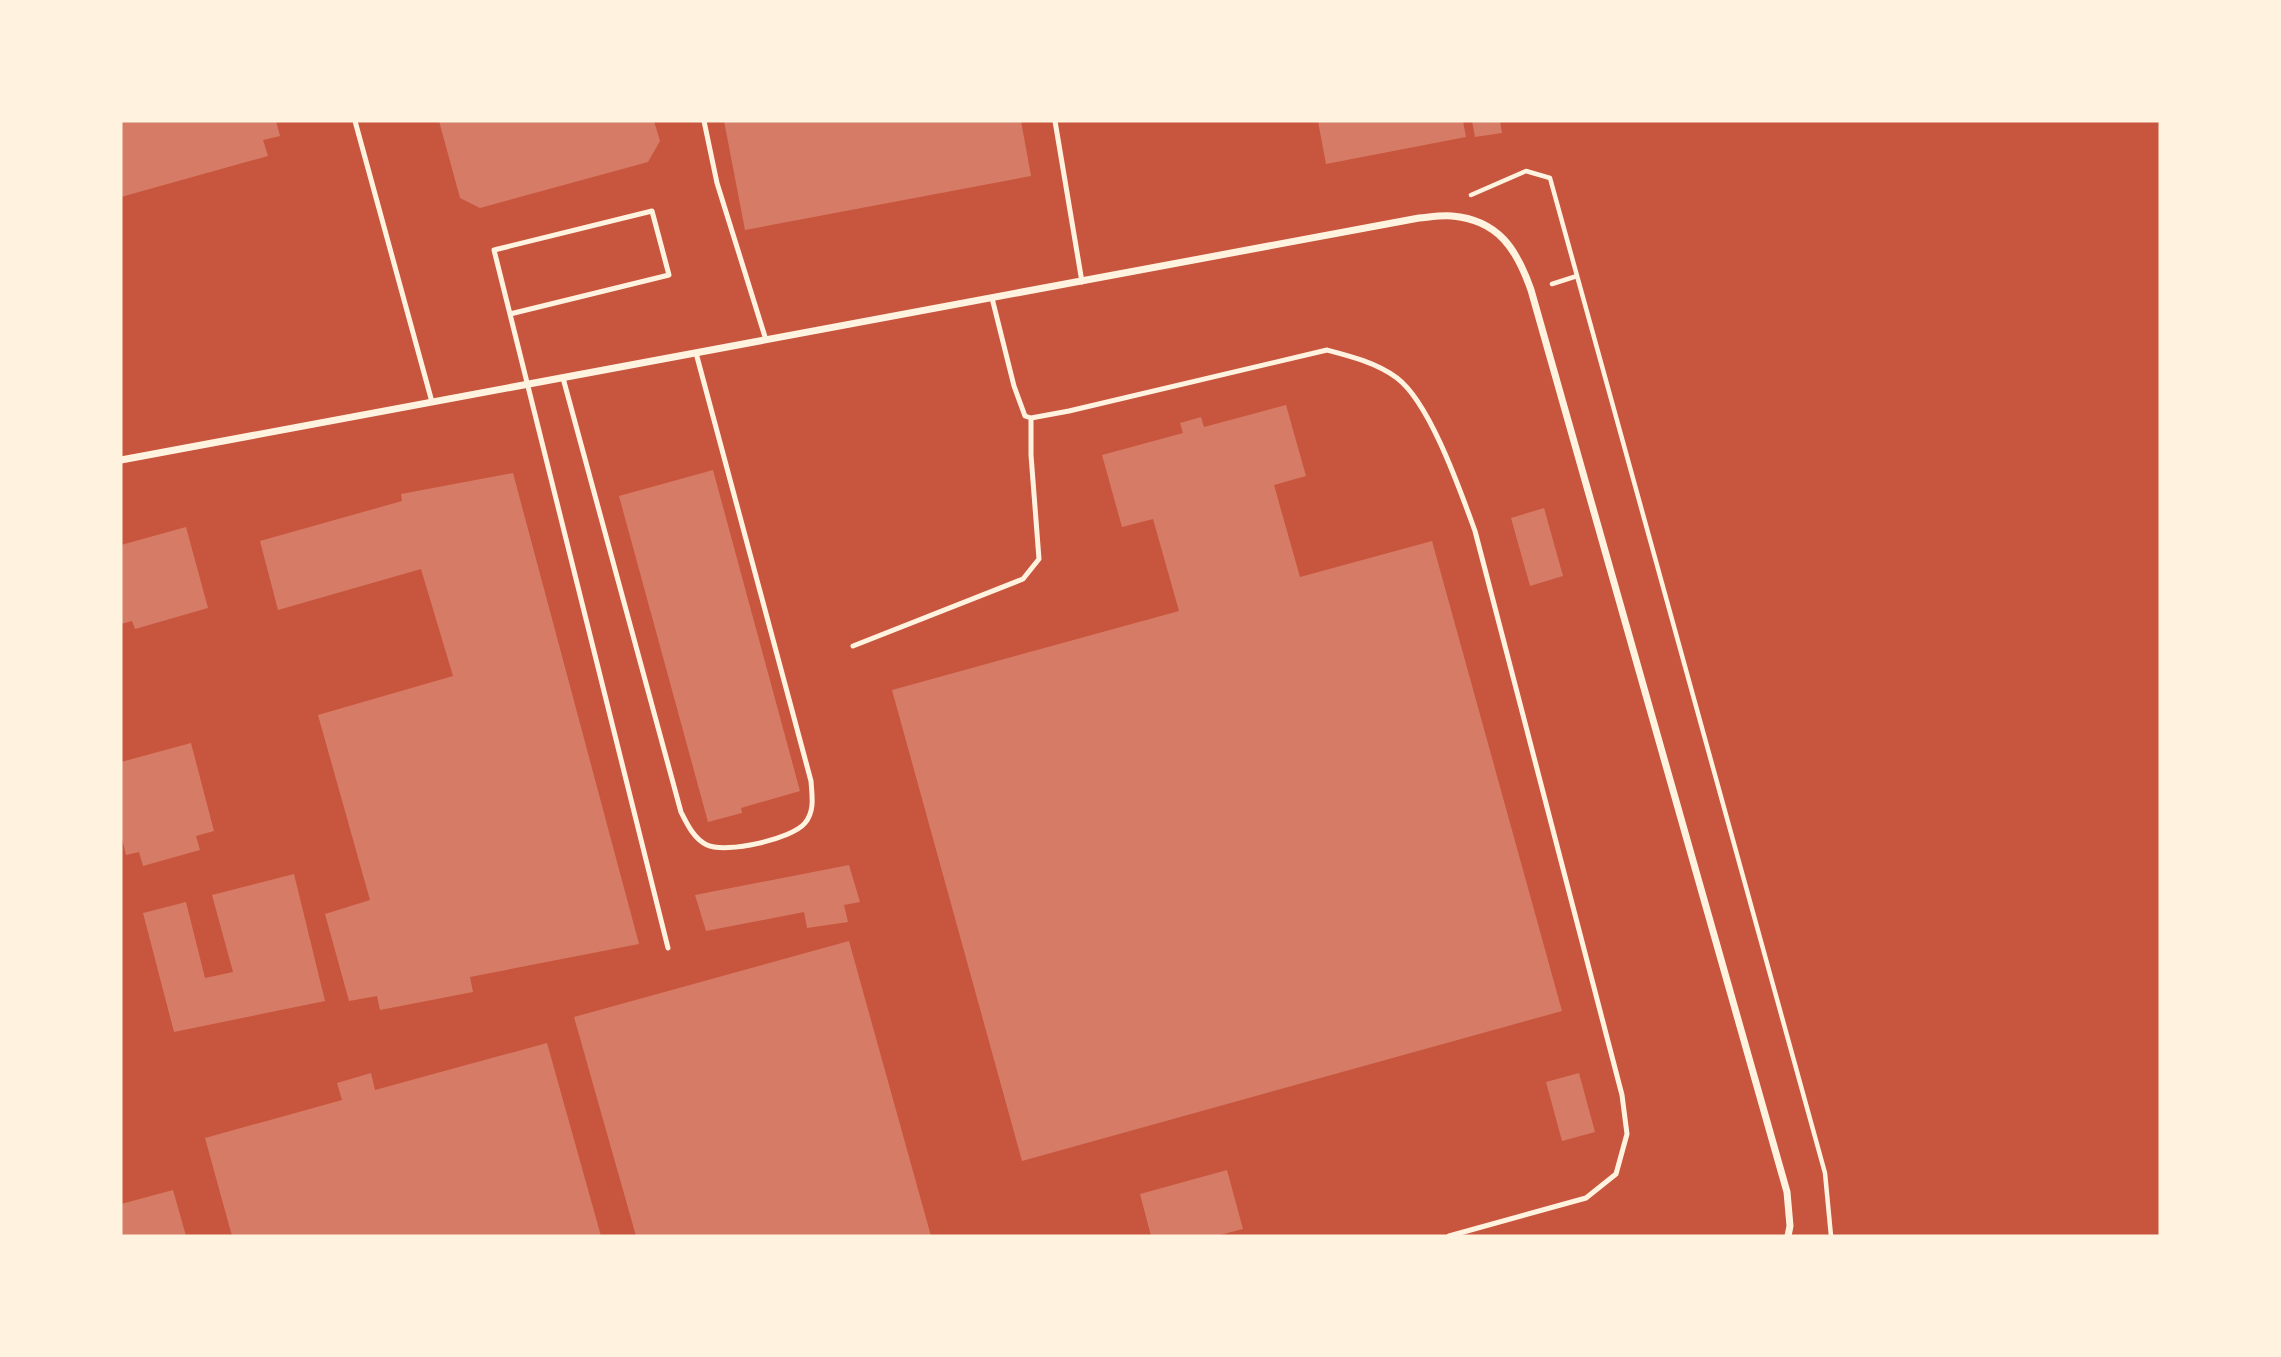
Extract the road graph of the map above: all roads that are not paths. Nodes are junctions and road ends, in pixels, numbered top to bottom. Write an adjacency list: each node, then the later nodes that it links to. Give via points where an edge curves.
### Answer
1 (355, 121): 11 (lane)
2 (704, 121): 7 (lane, via 717,183)
3 (1055, 121): 4 (lane)
4 (1082, 282): 5 (street); 17 (street, via 1419,218 1453,216 1483,224 1505,239 1525,271 1787,1192)
5 (992, 298): 7 (street); 12 (lane, via 1014,387 1025,416)
6 (510, 314): 6 (lane, via 669,275 652,211 494,250); 10 (lane)
7 (766, 340): 8 (street)
8 (696, 353): 9 (street); 9 (lane, via 811,781 813,806 805,823 792,833 732,849 708,845 692,832 681,812)
9 (564, 378): 10 (street)
10 (528, 385): 11 (street); 15 (lane)
11 (432, 402): 13 (street)
12 (1031, 418): 14 (lane, via 1039,559 1023,579); 16 (lane, via 1327,350 1356,357 1396,377 1417,398 1475,531 1622,1096 1628,1134 1616,1174 1586,1198)
13 (121, 460)
14 (853, 646)
15 (668, 948)
16 (1449, 1236)
17 (1788, 1236)

